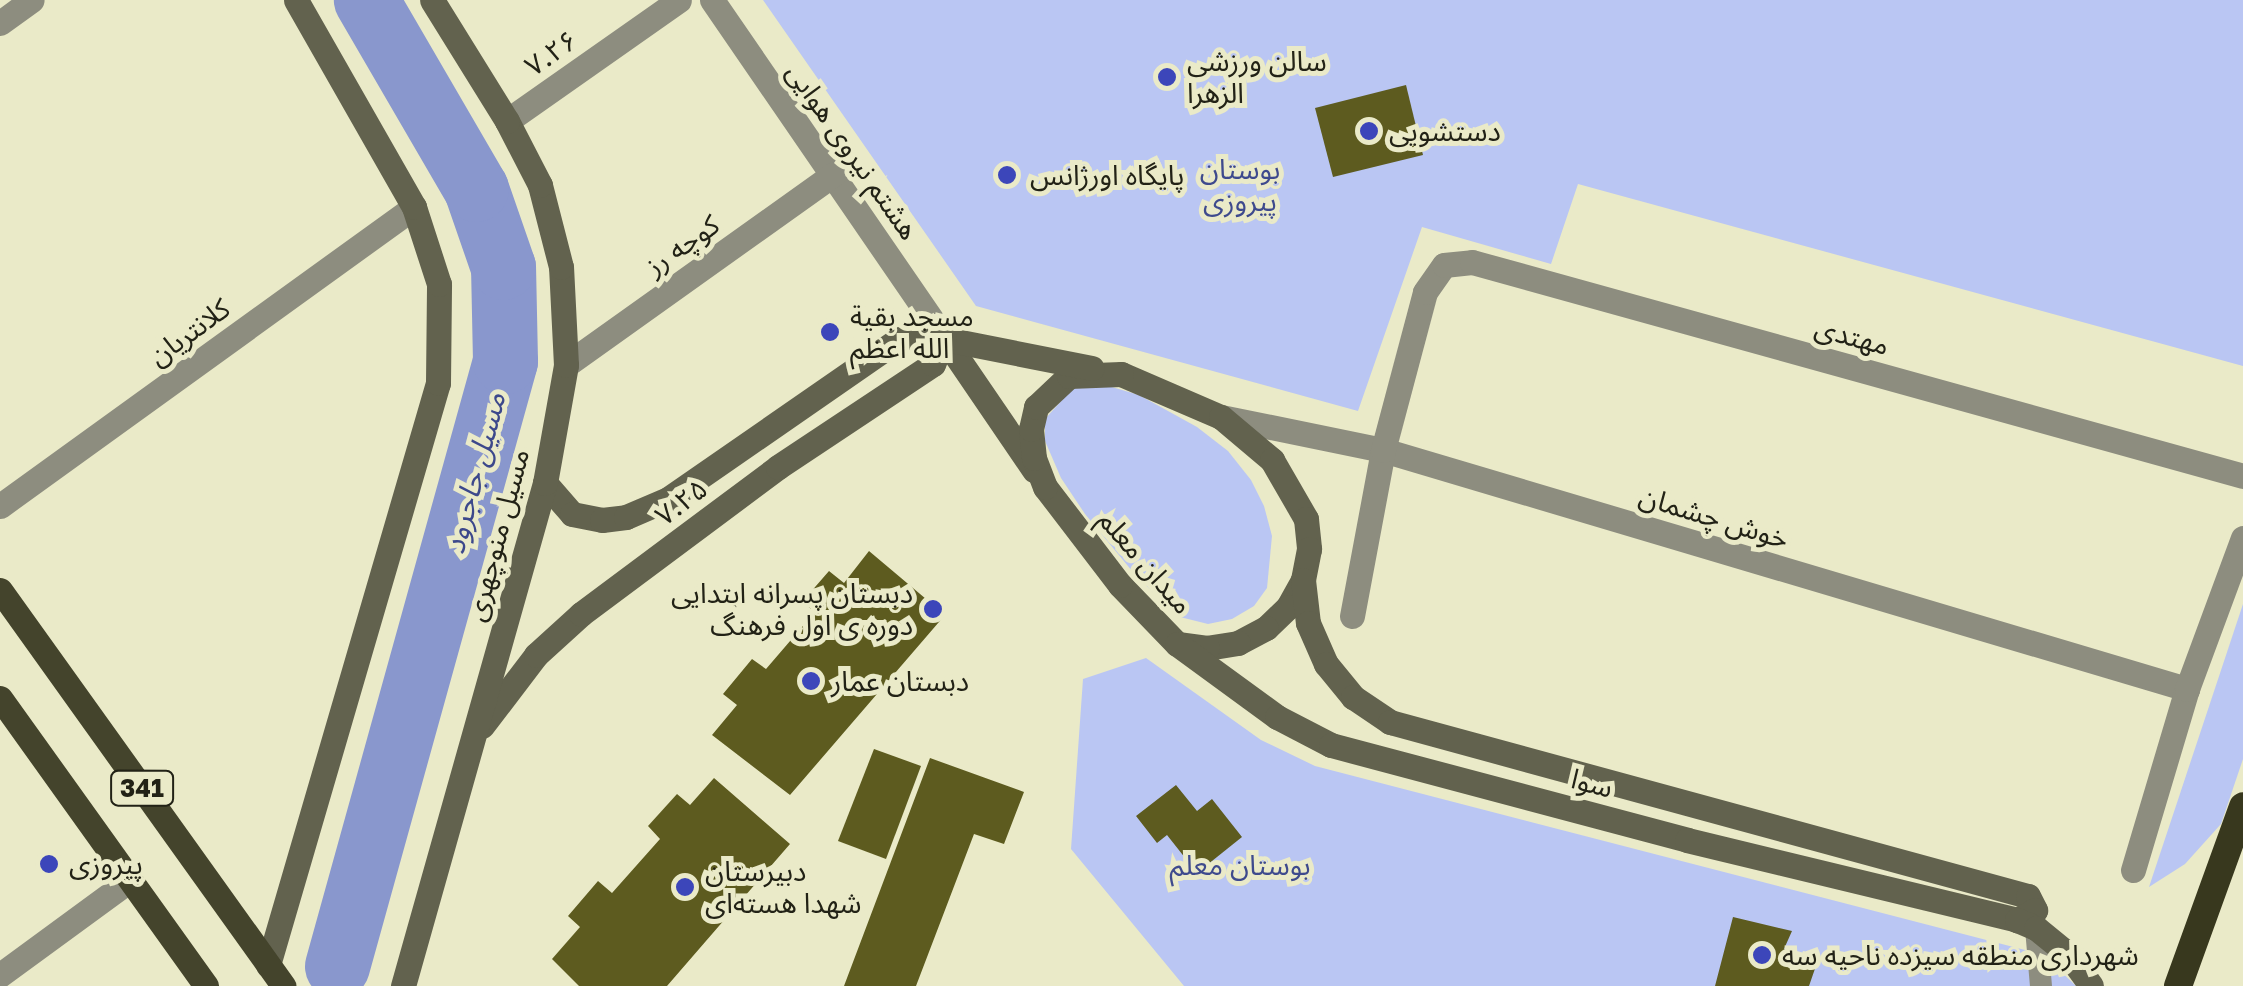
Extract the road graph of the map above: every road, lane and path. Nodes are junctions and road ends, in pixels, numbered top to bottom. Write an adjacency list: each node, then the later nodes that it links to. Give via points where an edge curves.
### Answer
1 (32, 0): 6 (street)
2 (296, 0): 9 (main road)
3 (432, 0): 7 (main road, مسیل منوچهری)
4 (679, 0): 7 (street, ۷.۲۶)
5 (712, 0): 8 (street, هشتم نیروی هوایی)
6 (0, 22)
7 (507, 121): 11 (main road, مسیل منوچهری, via 540,186 562,267)
8 (834, 174): 10 (street, هشتم نیروی هوایی); 11 (street, کوچه رز)
9 (414, 207): 18 (street, کلانتریان); 32 (main road, via 439,284 438,383)
10 (944, 338): 12 (main road); 16 (main road, via 899,339 668,499 626,517 572,514); 17 (main road); 26 (main road, ۷.۲۵, via 933,364 778,467 581,614 536,655)
11 (566, 366): 16 (main road, مسیل منوچهری)
12 (1121, 374): 13 (main road, میدان معلم); 17 (main road, میدان معلم, via 1069,376 1036,407 1031,430)
13 (1220, 417): 14 (street, خوش چشمان); 20 (main road, میدان معلم, via 1272,460 1306,519)
14 (1383, 450): 15 (street, مهتدی, via 1425,292 1444,265 1472,262); 22 (street); 24 (street, خوش چشمان)
15 (2243, 476)
16 (545, 483): 26 (main road, مسیل منوچهری)
17 (1045, 487): 23 (main road, میدان معلم, via 1120,585)
18 (0, 506)
19 (2243, 538): 24 (street)
20 (1303, 580): 23 (main road, میدان معلم, via 1288,607 1252,636 1207,648); 30 (main road, سوا, via 1308,624 1326,664 1353,697 1390,722 2028,896 2035,910)
21 (0, 590): 32 (main road, 341)
22 (1352, 616)
23 (1177, 644): 30 (main road, سوا, via 1277,717 1331,745)
24 (2187, 689): 28 (street)
25 (0, 698): 29 (main road, 341)
26 (473, 738): 34 (main road, مسیل منوچهری)
27 (2243, 806): 37 (highway)
28 (2133, 870)
29 (130, 880): 31 (street); 33 (main road, 341)
30 (2026, 924): 35 (lane); 36 (main road, سوا, via 2068,954)
31 (0, 974)
32 (276, 976)
33 (206, 986)
34 (403, 986)
35 (2041, 986)
36 (2091, 986)
37 (2178, 986)

